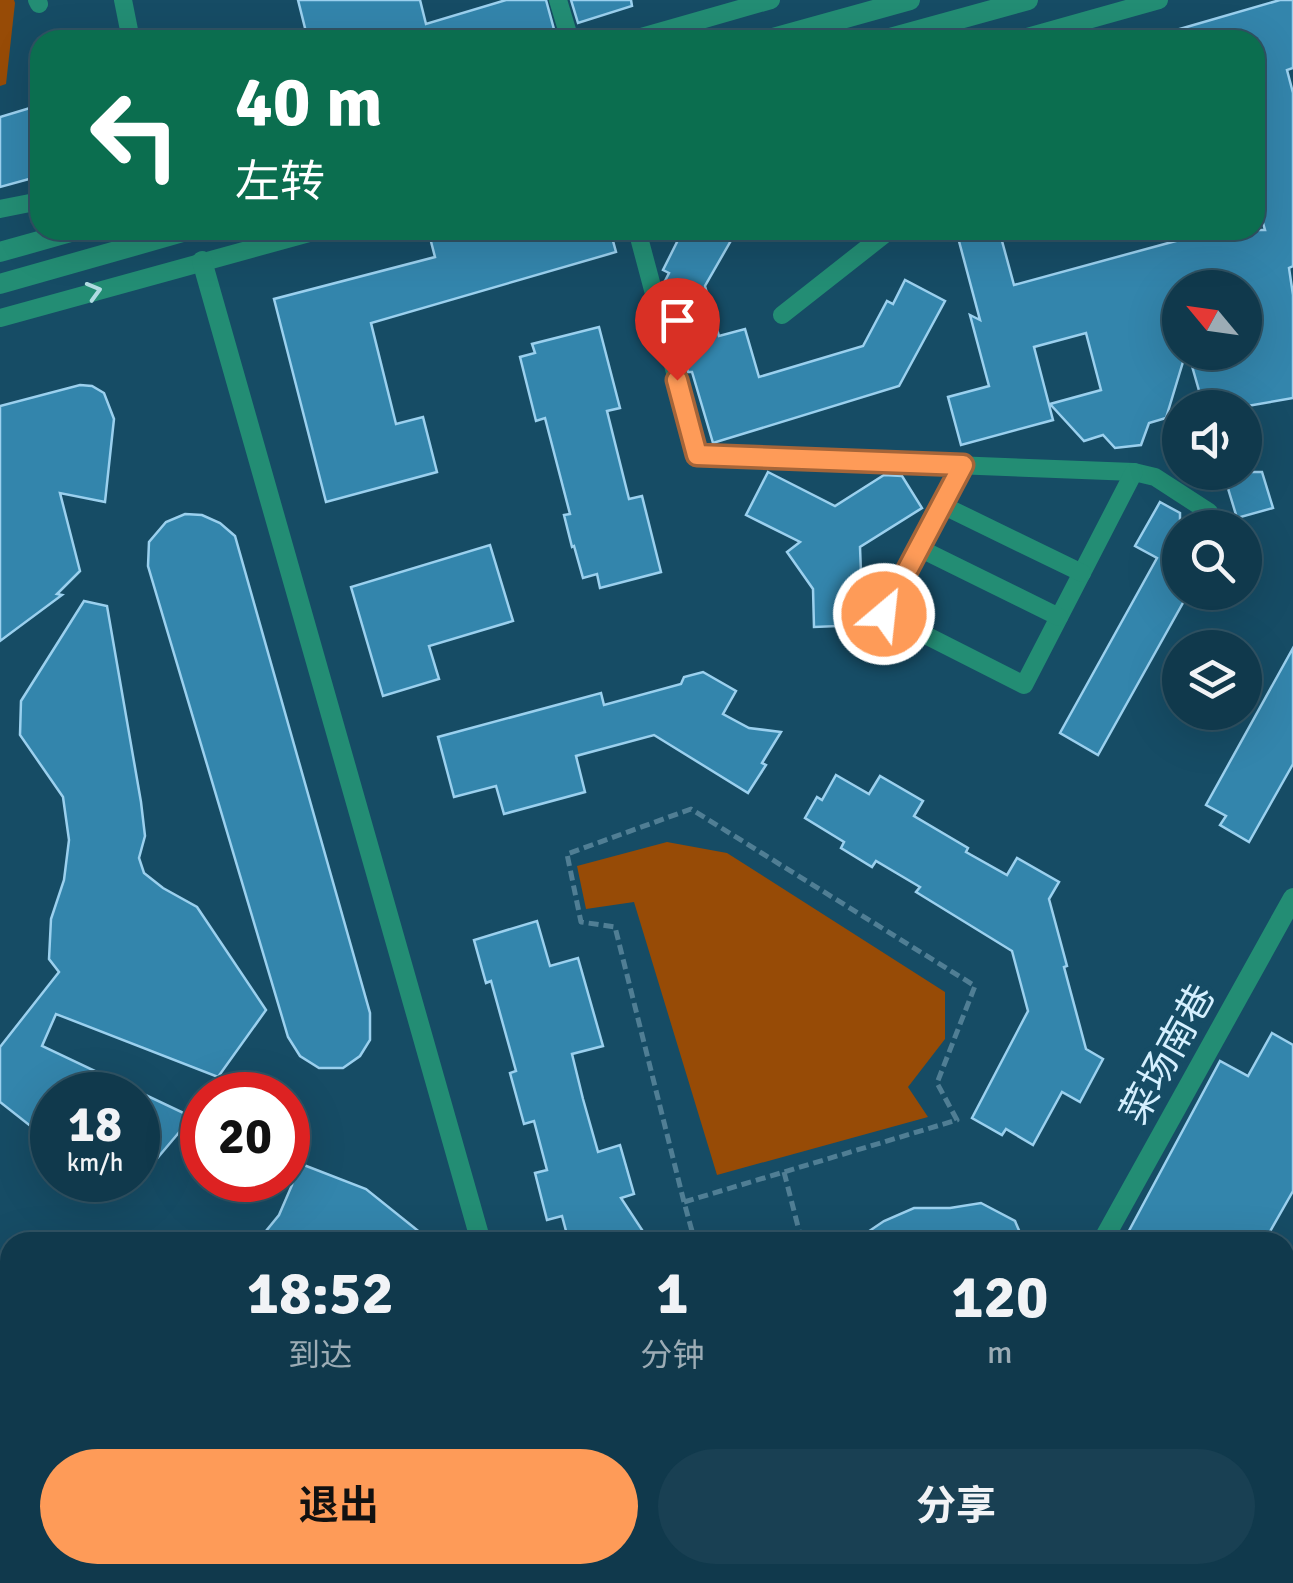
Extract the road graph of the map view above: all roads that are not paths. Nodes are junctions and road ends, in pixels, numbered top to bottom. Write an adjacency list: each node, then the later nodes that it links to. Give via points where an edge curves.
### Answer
1 (123, 0): 7 (lane)
2 (558, 0): 8 (lane)
3 (910, 0): 10 (street)
4 (1028, 0): 11 (street)
5 (1159, 0): 12 (lane)
6 (766, 1): 9 (lane)
7 (130, 30)
8 (567, 30)
9 (666, 30)
10 (802, 30)
11 (919, 30)
12 (1052, 30)
13 (30, 204): 14 (lane)
14 (0, 209)
15 (43, 240): 21 (street)
16 (156, 240): 23 (street)
17 (195, 240): 22 (lane)
18 (282, 240): 22 (lane)
19 (641, 240): 26 (lane, via 697,455)
20 (877, 240): 24 (lane)
21 (0, 252)
22 (202, 261): 25 (lane, one-way to 22); 34 (street)
23 (0, 284)
24 (782, 315)
25 (0, 318)
26 (963, 465): 27 (lane); 28 (lane)
27 (1134, 472): 29 (lane, via 1155,477); 31 (lane)
28 (942, 505): 30 (lane); 31 (lane)
29 (1205, 510)
30 (919, 548): 32 (lane); 32 (lane, via 884,614 1024,685)
31 (1082, 572): 32 (lane)
32 (1059, 617)
33 (1293, 898): 35 (street, 菜场南巷)
34 (478, 1232)
35 (1108, 1232)

